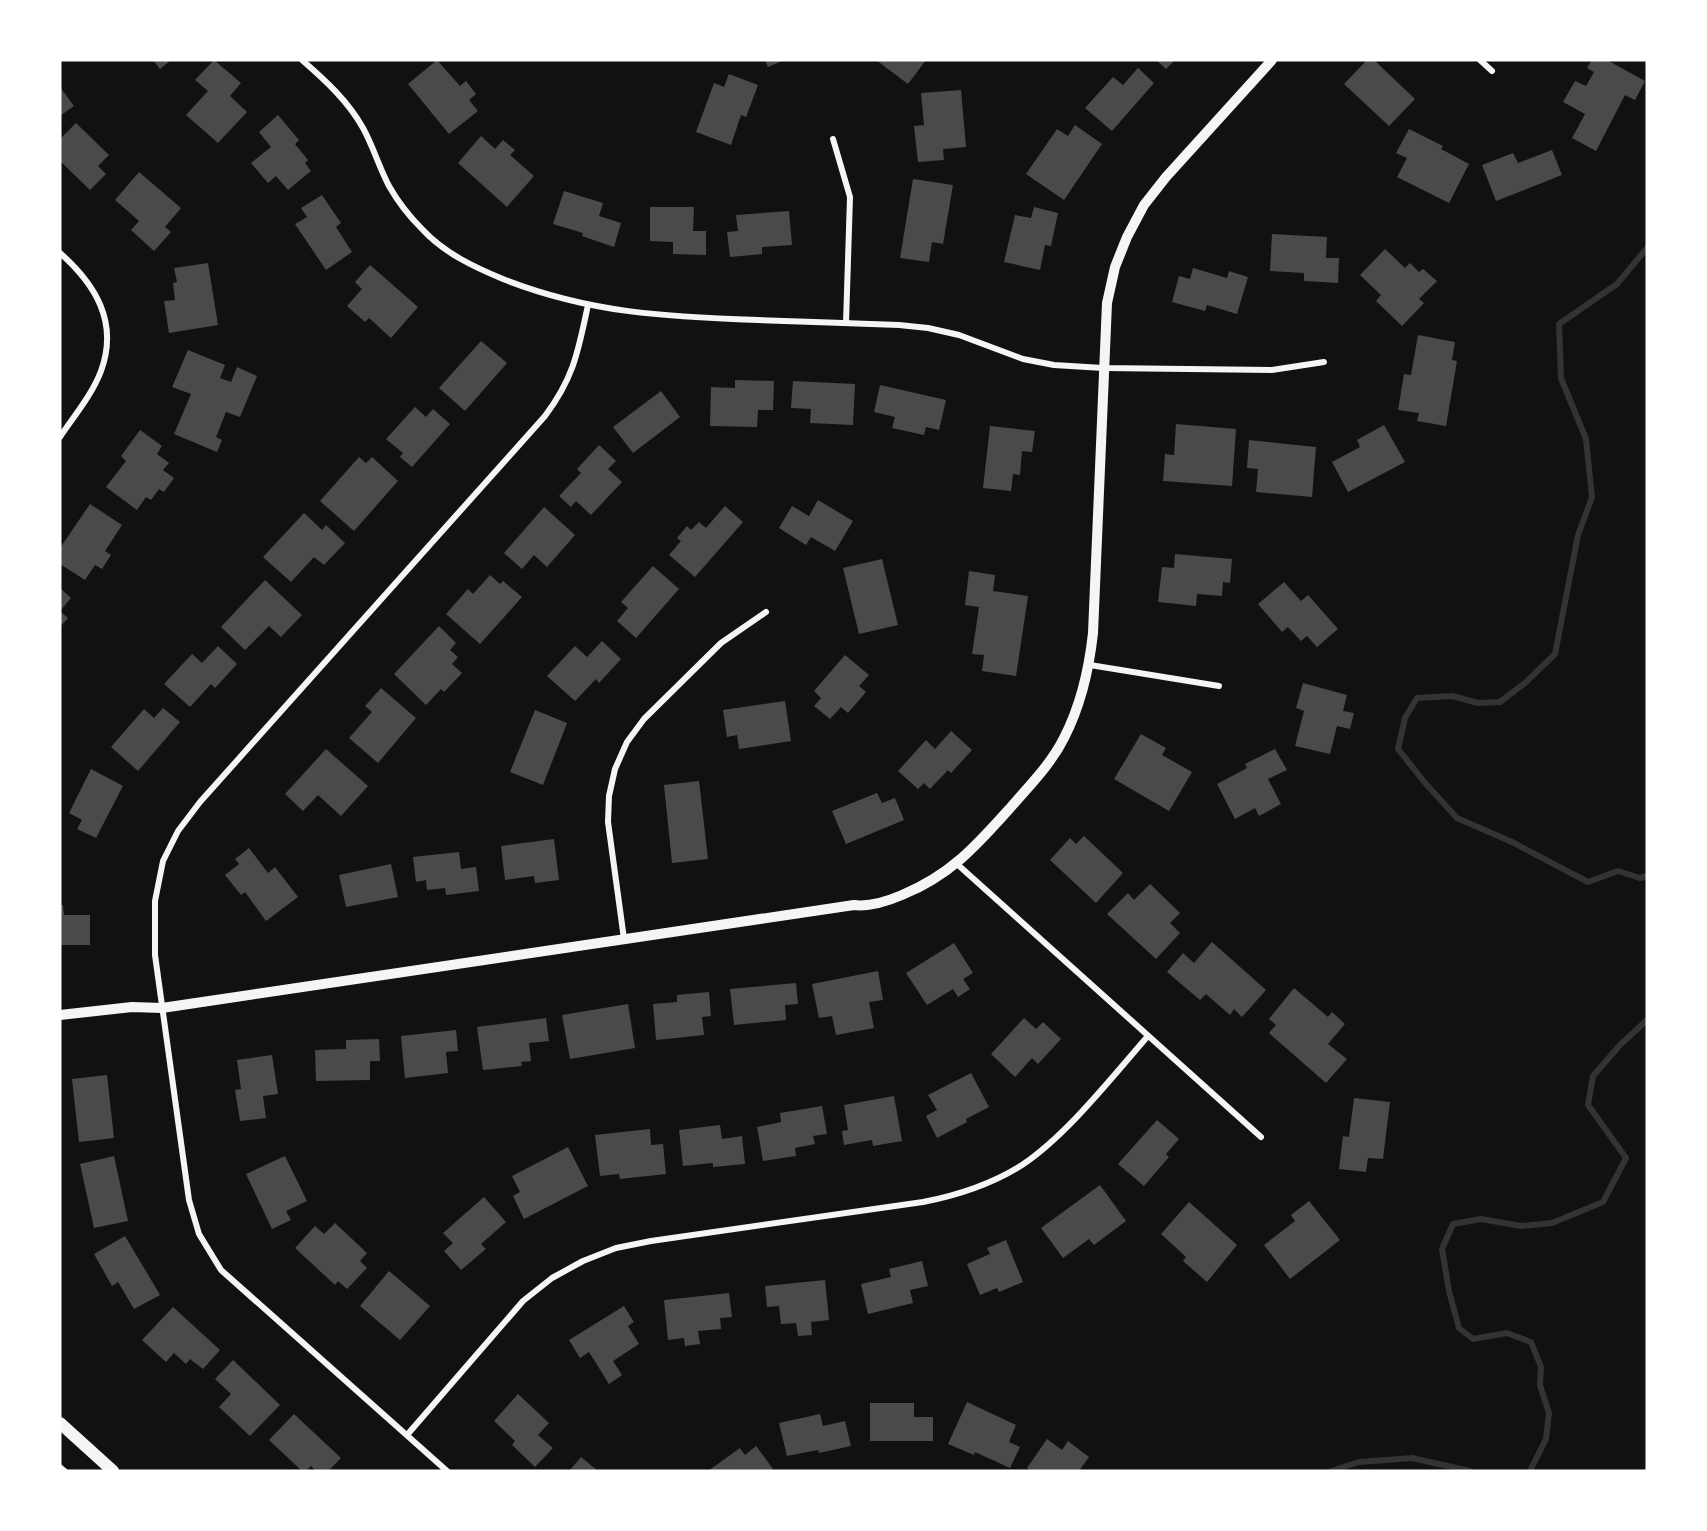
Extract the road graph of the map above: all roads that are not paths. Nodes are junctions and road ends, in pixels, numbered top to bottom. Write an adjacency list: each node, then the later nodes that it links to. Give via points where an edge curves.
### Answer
1 (302, 60): 7 (street, via 344,100 362,127 389,186 423,231 478,269)
2 (1272, 60): 10 (street, via 1144,205 1115,267 1107,303)
3 (1480, 60): 4 (street)
4 (1492, 71)
5 (833, 139): 8 (street, via 850,197)
6 (60, 253): 11 (street, via 91,285 102,306 106,327 101,370)
7 (588, 305): 8 (street, via 692,318); 17 (street, via 573,368 562,393 545,416 178,831 163,861 156,901 155,955)
8 (846, 323): 10 (street, via 928,328 1023,359)
9 (1324, 362): 10 (street, via 1272,370)
10 (1103, 368): 13 (street)
11 (60, 437)
12 (766, 612): 16 (street, via 721,643 644,719 627,742 615,769 608,822)
13 (1090, 665): 14 (street); 15 (street, via 1079,706 1064,740 1044,770)
14 (1219, 686)
15 (957, 864): 16 (street, via 922,887 891,900); 19 (street)
16 (624, 939): 17 (street)
17 (162, 1008): 18 (street, via 132,1007); 22 (street, via 189,1200 199,1234 221,1270)
18 (60, 1015)
19 (1148, 1036): 20 (street); 22 (street, via 1050,1143 992,1182 958,1195 923,1202 651,1240 583,1261 552,1278 523,1301)
20 (1261, 1137)
21 (60, 1423): 23 (main road)
22 (407, 1435): 24 (street)
23 (113, 1471)
24 (447, 1471)

